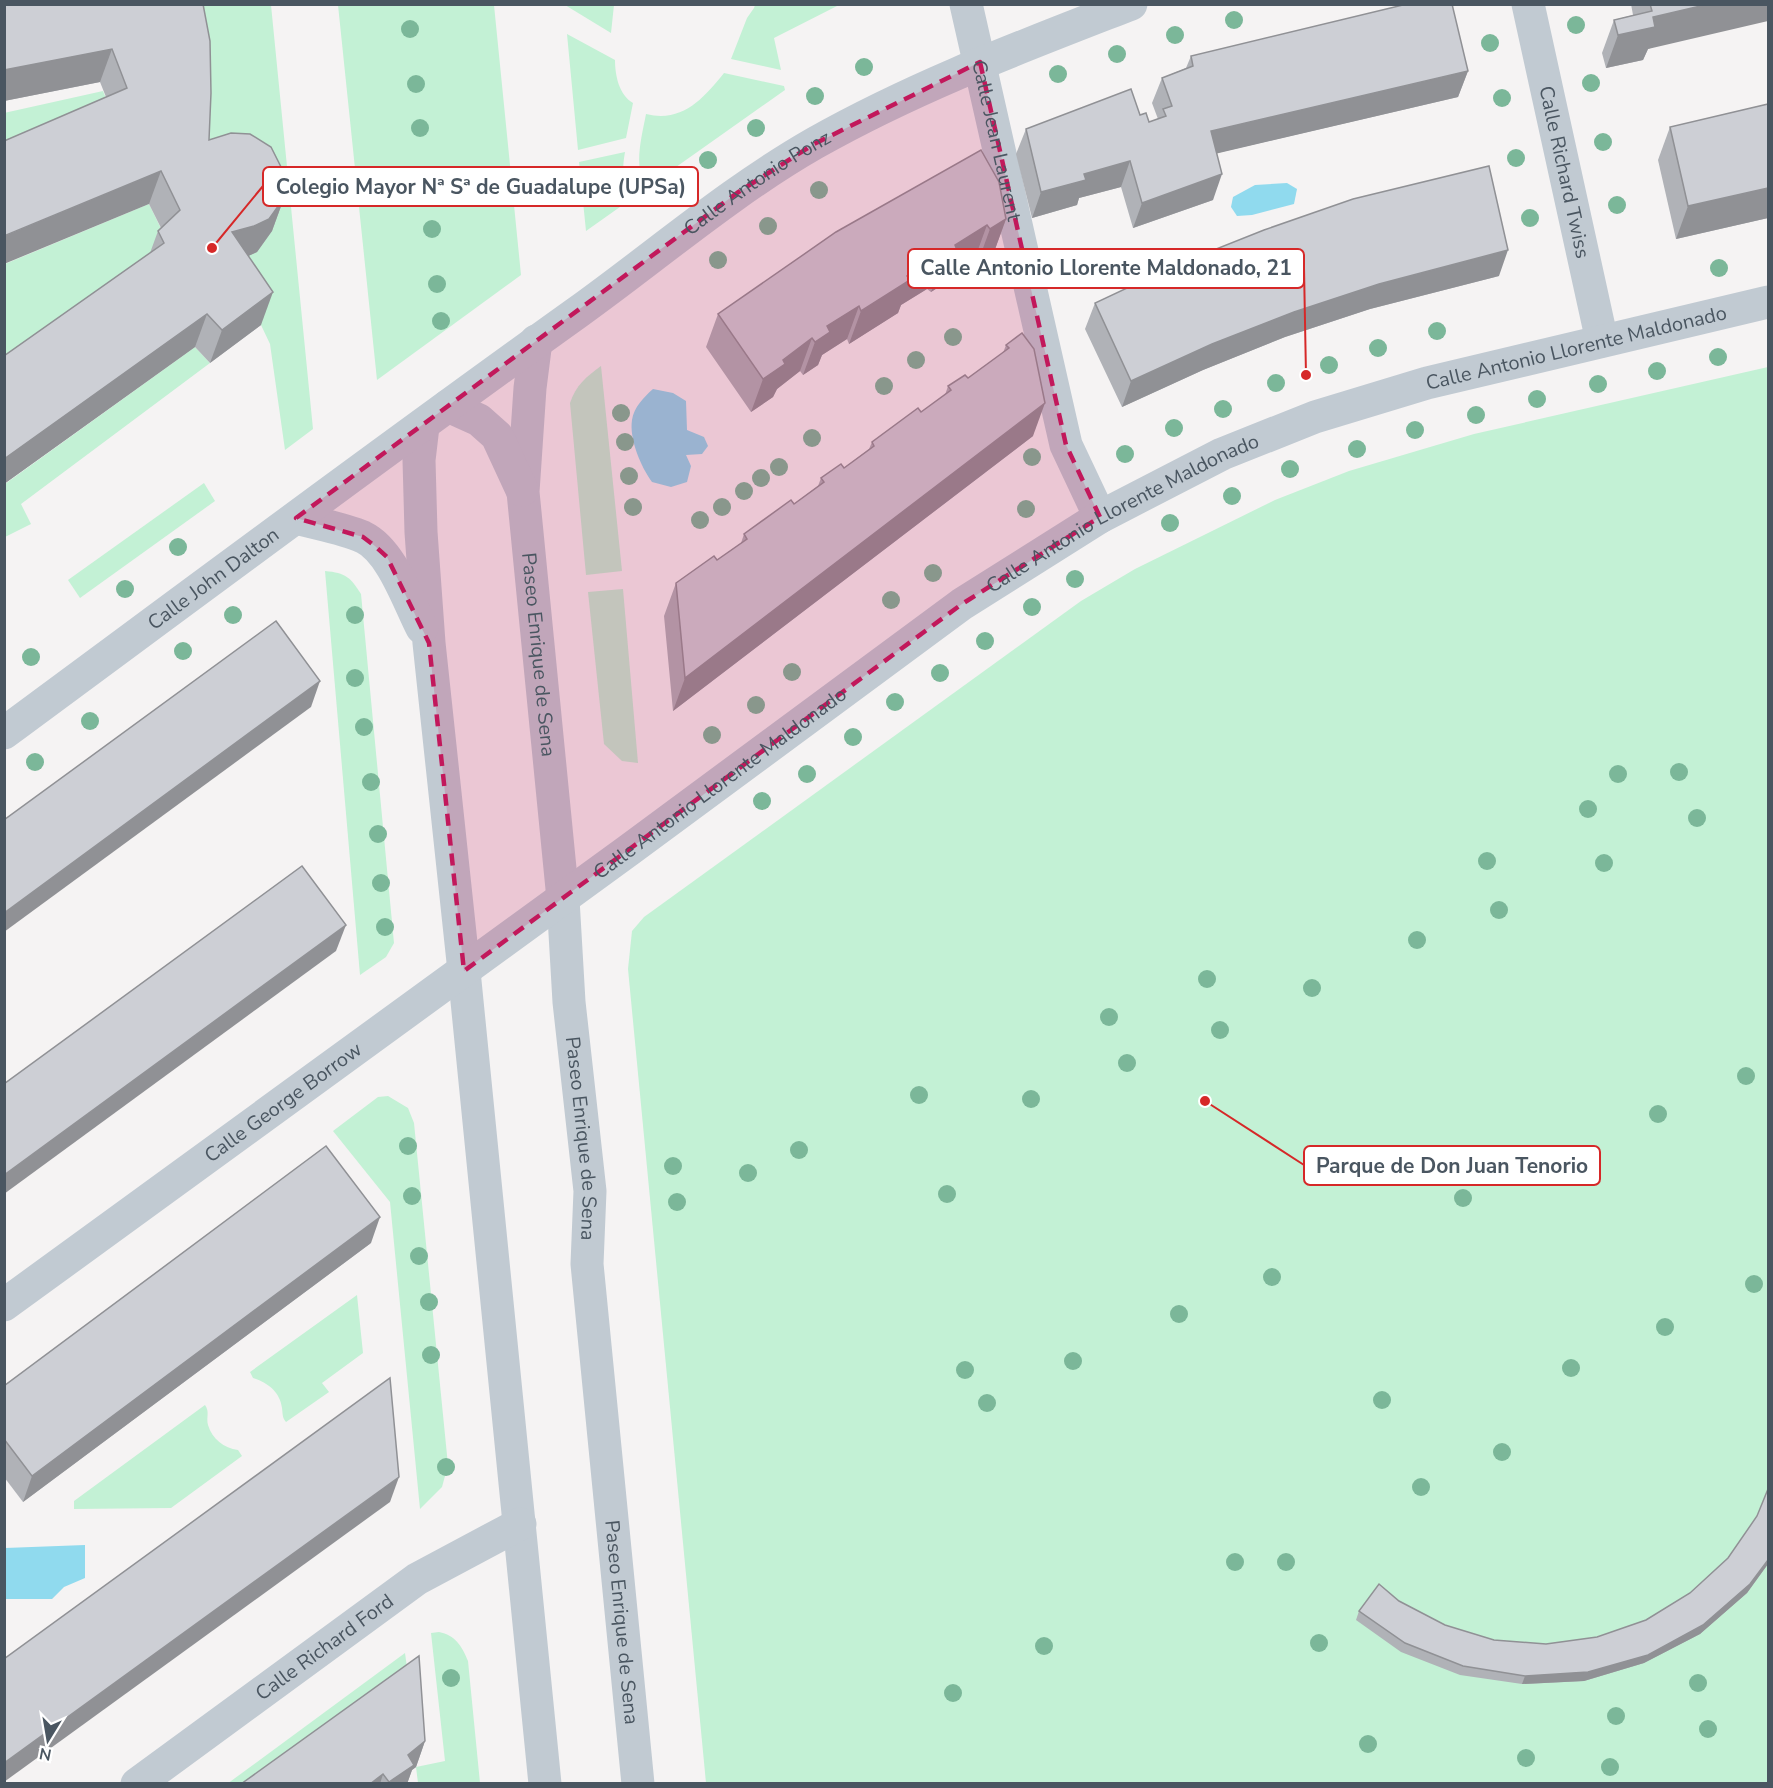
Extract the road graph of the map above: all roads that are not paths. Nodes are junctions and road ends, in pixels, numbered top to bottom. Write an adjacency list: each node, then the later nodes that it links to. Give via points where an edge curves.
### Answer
1 (966, 4): 4 (street, Calle Jean Laurent)
2 (1131, 4): 4 (street, Calle Antonio Ponz)
3 (1528, 4): 7 (street, Calle Richard Twiss)
4 (980, 62): 6 (street, Calle Antonio Ponz, via 913,92 795,156 737,193); 10 (street, Calle Jean Laurent, via 1066,445)
5 (1768, 302): 7 (street, Calle Antonio Llorente Maldonado)
6 (536, 341): 8 (street, Calle Antonio Ponz); 9 (street, Paseo Enrique de Sena)
7 (1602, 341): 10 (street, Calle Antonio Llorente Maldonado, via 1427,383 1315,417 1222,454)
8 (435, 416): 9 (street, Paseo Enrique de Sena, via 479,420 496,436); 11 (street, Calle John Dalton); 12 (street, via 419,460)
9 (523, 492): 14 (street, Paseo Enrique de Sena)
10 (1100, 517): 14 (street, Calle Antonio Llorente Maldonado, via 962,604)
11 (296, 518): 12 (street, via 363,537 387,557); 13 (street, Calle John Dalton)
12 (429, 644): 15 (street)
13 (4, 733)
14 (562, 899): 15 (street, Calle George Borrow); 20 (street, Paseo Enrique de Sena, via 590,1191 588,1264)
15 (464, 971): 16 (street, Calle George Borrow); 17 (street)
16 (4, 1305)
17 (520, 1524): 18 (street, Calle Richard Ford, via 417,1579); 19 (street)
18 (136, 1784)
19 (545, 1784)
20 (638, 1784)

